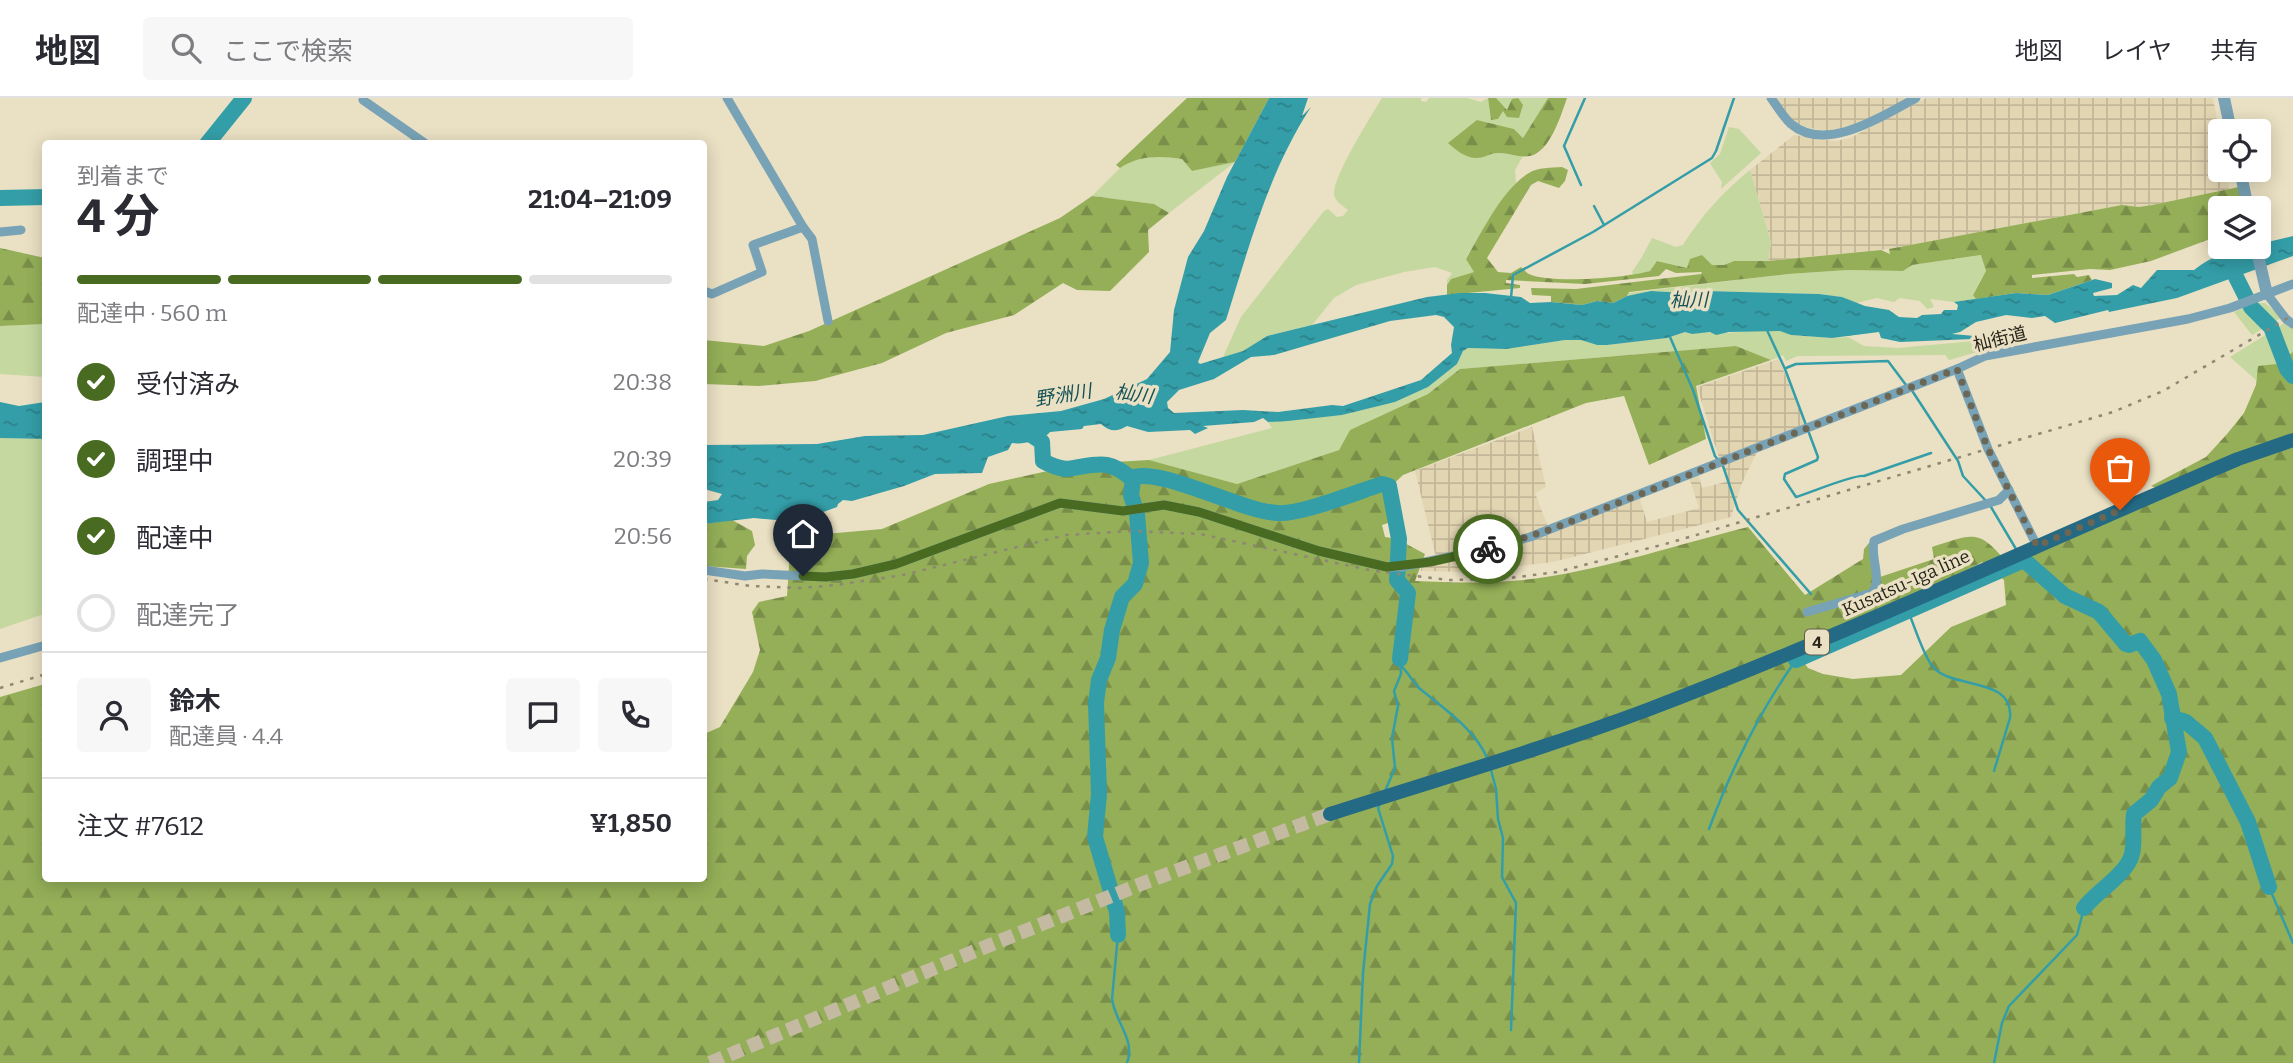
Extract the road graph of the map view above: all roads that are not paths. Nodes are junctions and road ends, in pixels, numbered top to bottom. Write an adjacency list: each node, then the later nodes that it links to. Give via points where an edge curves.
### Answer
1 (364, 98): 7 (street)
2 (727, 98): 8 (street)
3 (1771, 98): 4 (street, via 1790,124 1835,135 1850,132)
4 (1916, 98)
5 (2224, 98): 6 (street)
6 (2228, 119)
7 (420, 140)
8 (803, 227): 14 (street, via 753,245 762,272); 15 (street, via 819,262)
9 (20, 230): 10 (street)
10 (0, 232)
11 (2259, 259): 13 (street)
12 (2293, 284): 13 (street, 杣街道)
13 (2266, 289): 16 (street); 17 (street, 杣街道, via 2230,308 1985,356)
14 (707, 292)
15 (828, 321)
16 (2293, 324)
17 (1957, 369): 19 (street); 21 (street, 杣街道, via 1530,537 1402,567 1319,551 1164,505 1123,511 1060,503 896,564 853,574 745,576)
18 (2293, 440): 20 (main road, Kusatsu-Iga line / 4)
19 (2009, 490): 20 (street); 22 (street, via 2000,500 1874,541 1872,558 1878,578 1872,593)
20 (2037, 546): 25 (main road, Kusatsu-Iga line / 4, via 1789,654 1646,710)
21 (707, 570)
22 (1807, 612)
23 (42, 646): 24 (street)
24 (0, 659)
25 (1330, 814)

